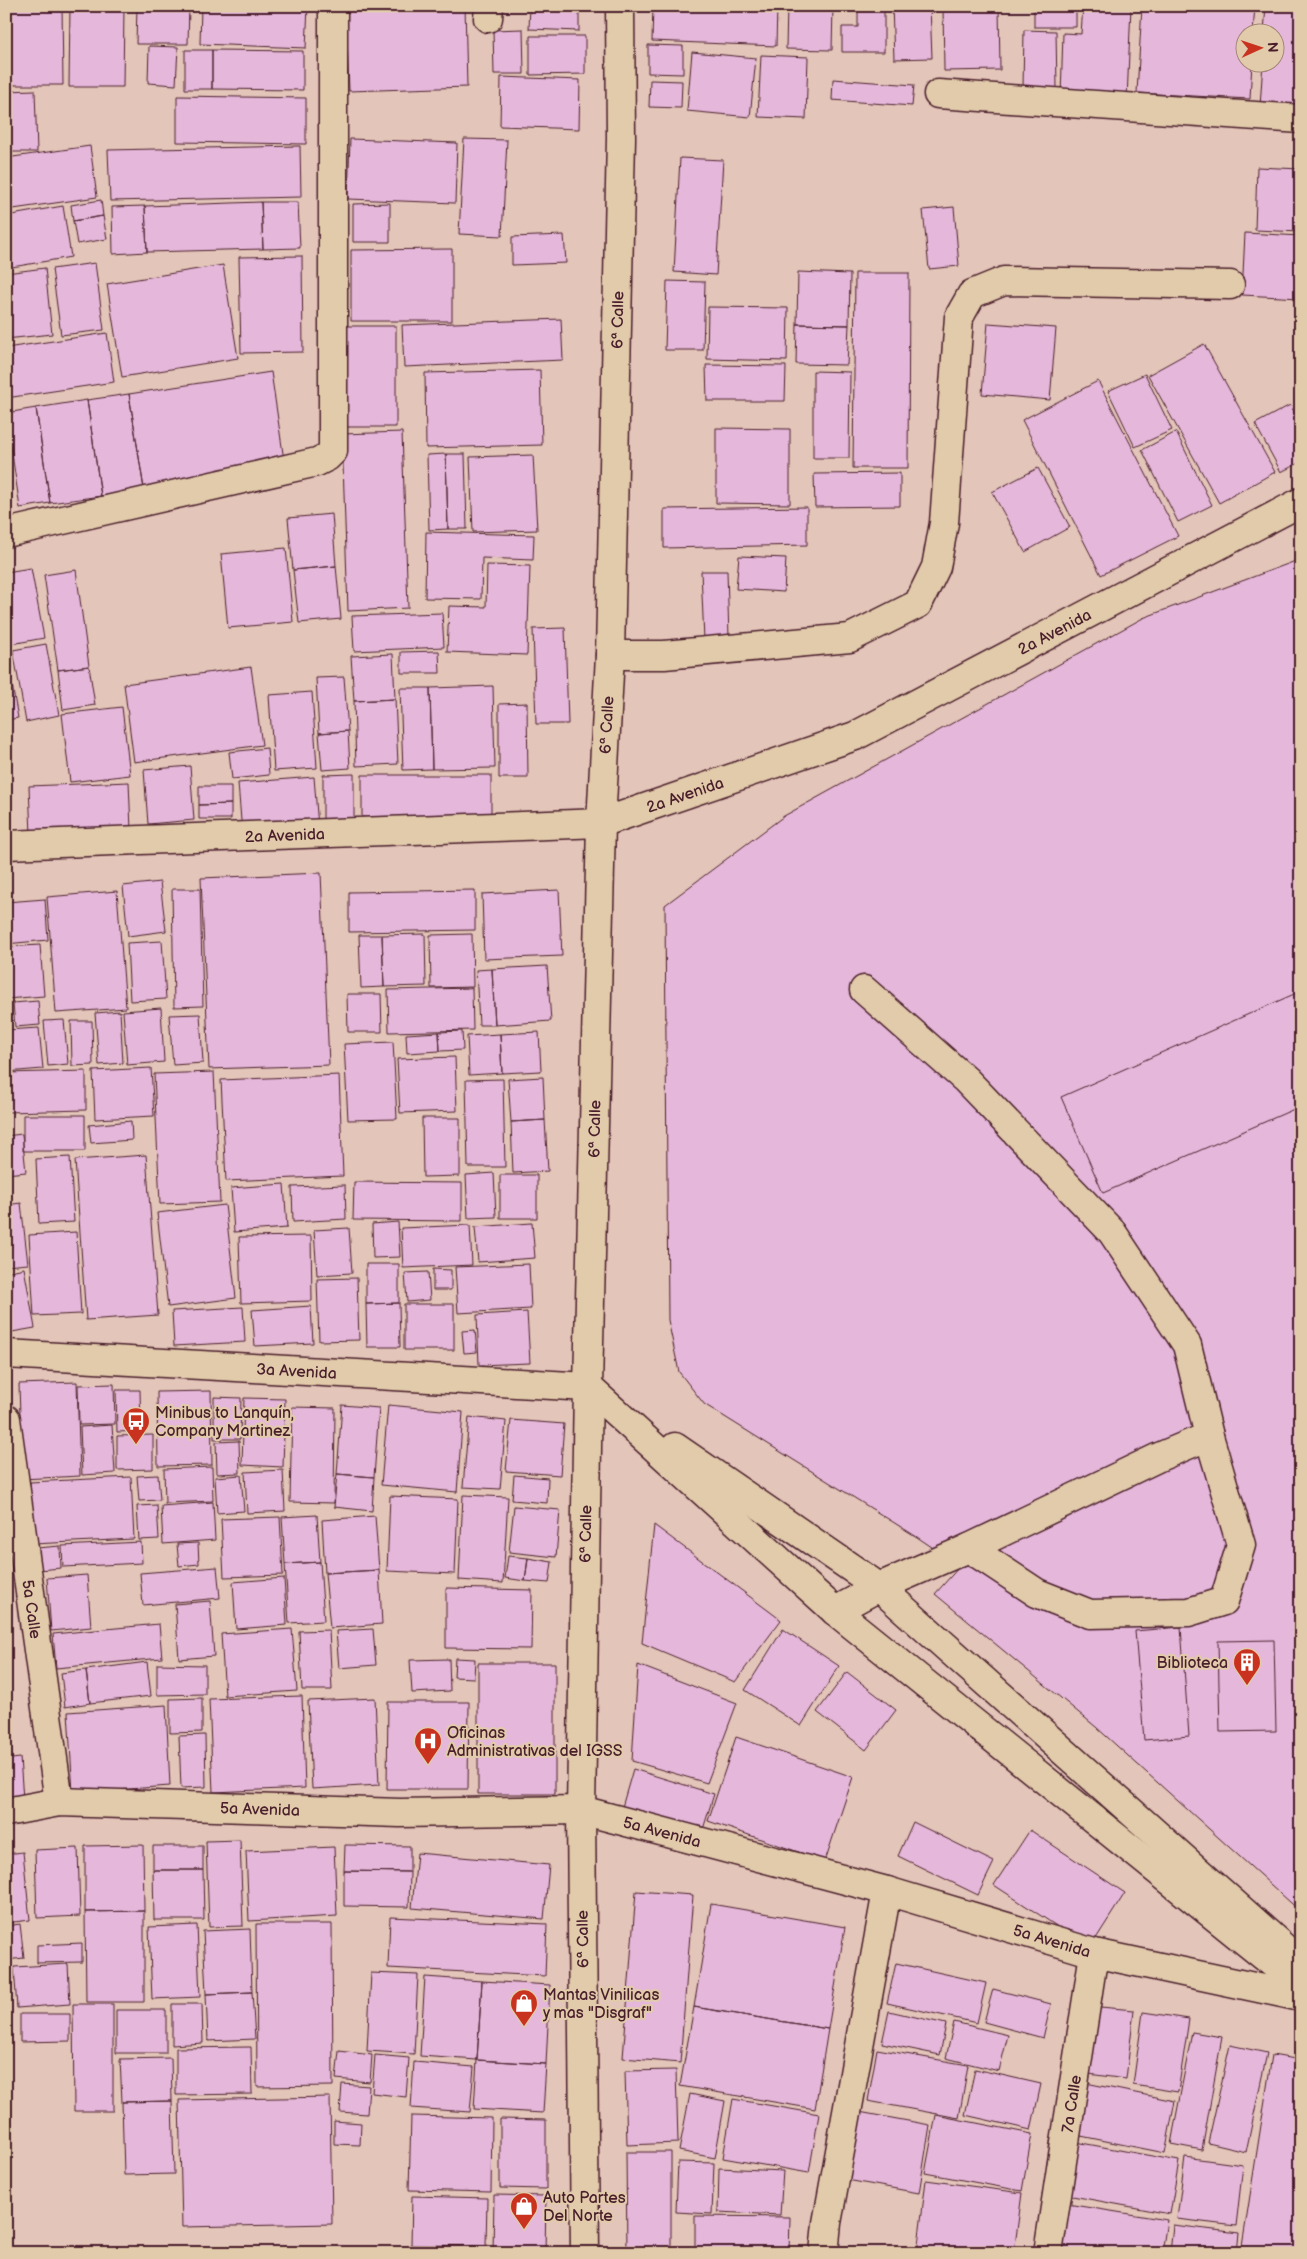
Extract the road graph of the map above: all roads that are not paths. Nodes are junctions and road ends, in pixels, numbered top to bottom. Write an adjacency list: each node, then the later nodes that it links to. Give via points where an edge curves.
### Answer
1 (333, 6): 7 (street, via 333,451 317,462)
2 (620, 6): 8 (street, 6ª Calle, via 621,138)
3 (938, 94): 4 (street)
4 (1301, 119)
5 (1230, 285): 8 (street, via 1004,281 972,294 959,317 944,523 936,567 918,604 850,638 664,656)
6 (1301, 502): 9 (street, 2a Avenida, via 855,736)
7 (6, 533)
8 (610, 655): 9 (street, 6ª Calle)
9 (601, 823): 10 (street, 2a Avenida); 13 (street, 6ª Calle)
10 (6, 845)
11 (864, 990): 15 (street, via 966,1080 1112,1232 1187,1345)
12 (6, 1354): 13 (street, 3a Avenida)
13 (588, 1387): 17 (street); 18 (street); 20 (street, 6ª Calle)
14 (6, 1419): 19 (street, 5a Calle)
15 (1209, 1436): 16 (street); 16 (street, via 1241,1544 1224,1601 1189,1612 1090,1614 1037,1593)
16 (969, 1548): 17 (street)
17 (879, 1586): 18 (street); 24 (street)
18 (835, 1610): 25 (street)
19 (59, 1802): 20 (street, 5a Avenida, via 400,1813); 21 (street, 5a Avenida)
20 (581, 1810): 22 (street, 5a Avenida); 27 (street, 6ª Calle)
21 (6, 1812)
22 (886, 1891): 23 (street, 5a Avenida); 28 (street)
23 (1094, 1953): 26 (street, 5a Avenida); 29 (street, 7a Calle)
24 (1301, 1963)
25 (1301, 1986)
26 (1301, 1997)
27 (585, 2253)
28 (824, 2253)
29 (1048, 2253)

